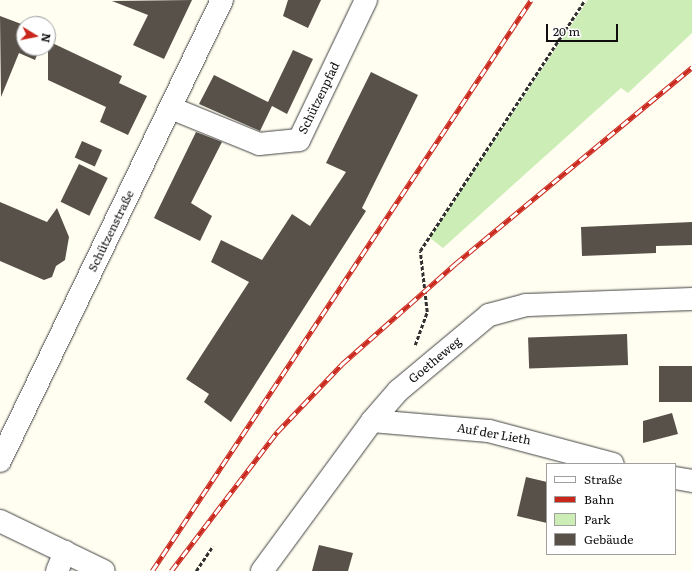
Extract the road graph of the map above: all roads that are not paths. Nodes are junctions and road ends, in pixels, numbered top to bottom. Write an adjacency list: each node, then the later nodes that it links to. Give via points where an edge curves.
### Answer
1 (222, 0): 3 (street, Schützenstraße)
2 (366, 0): 3 (street, Schützenpfad, via 299,140 259,144)
3 (171, 108): 6 (street, Schützenstraße)
4 (692, 299): 5 (street, Goetheweg, via 526,305 489,315 398,390)
5 (372, 421): 7 (street, Auf der Lieth, via 489,431); 13 (street, Goetheweg)
6 (0, 461)
7 (609, 463)
8 (676, 478): 9 (street)
9 (692, 481)
10 (0, 521): 11 (street)
11 (61, 561): 12 (street)
12 (104, 571)
13 (262, 571)

